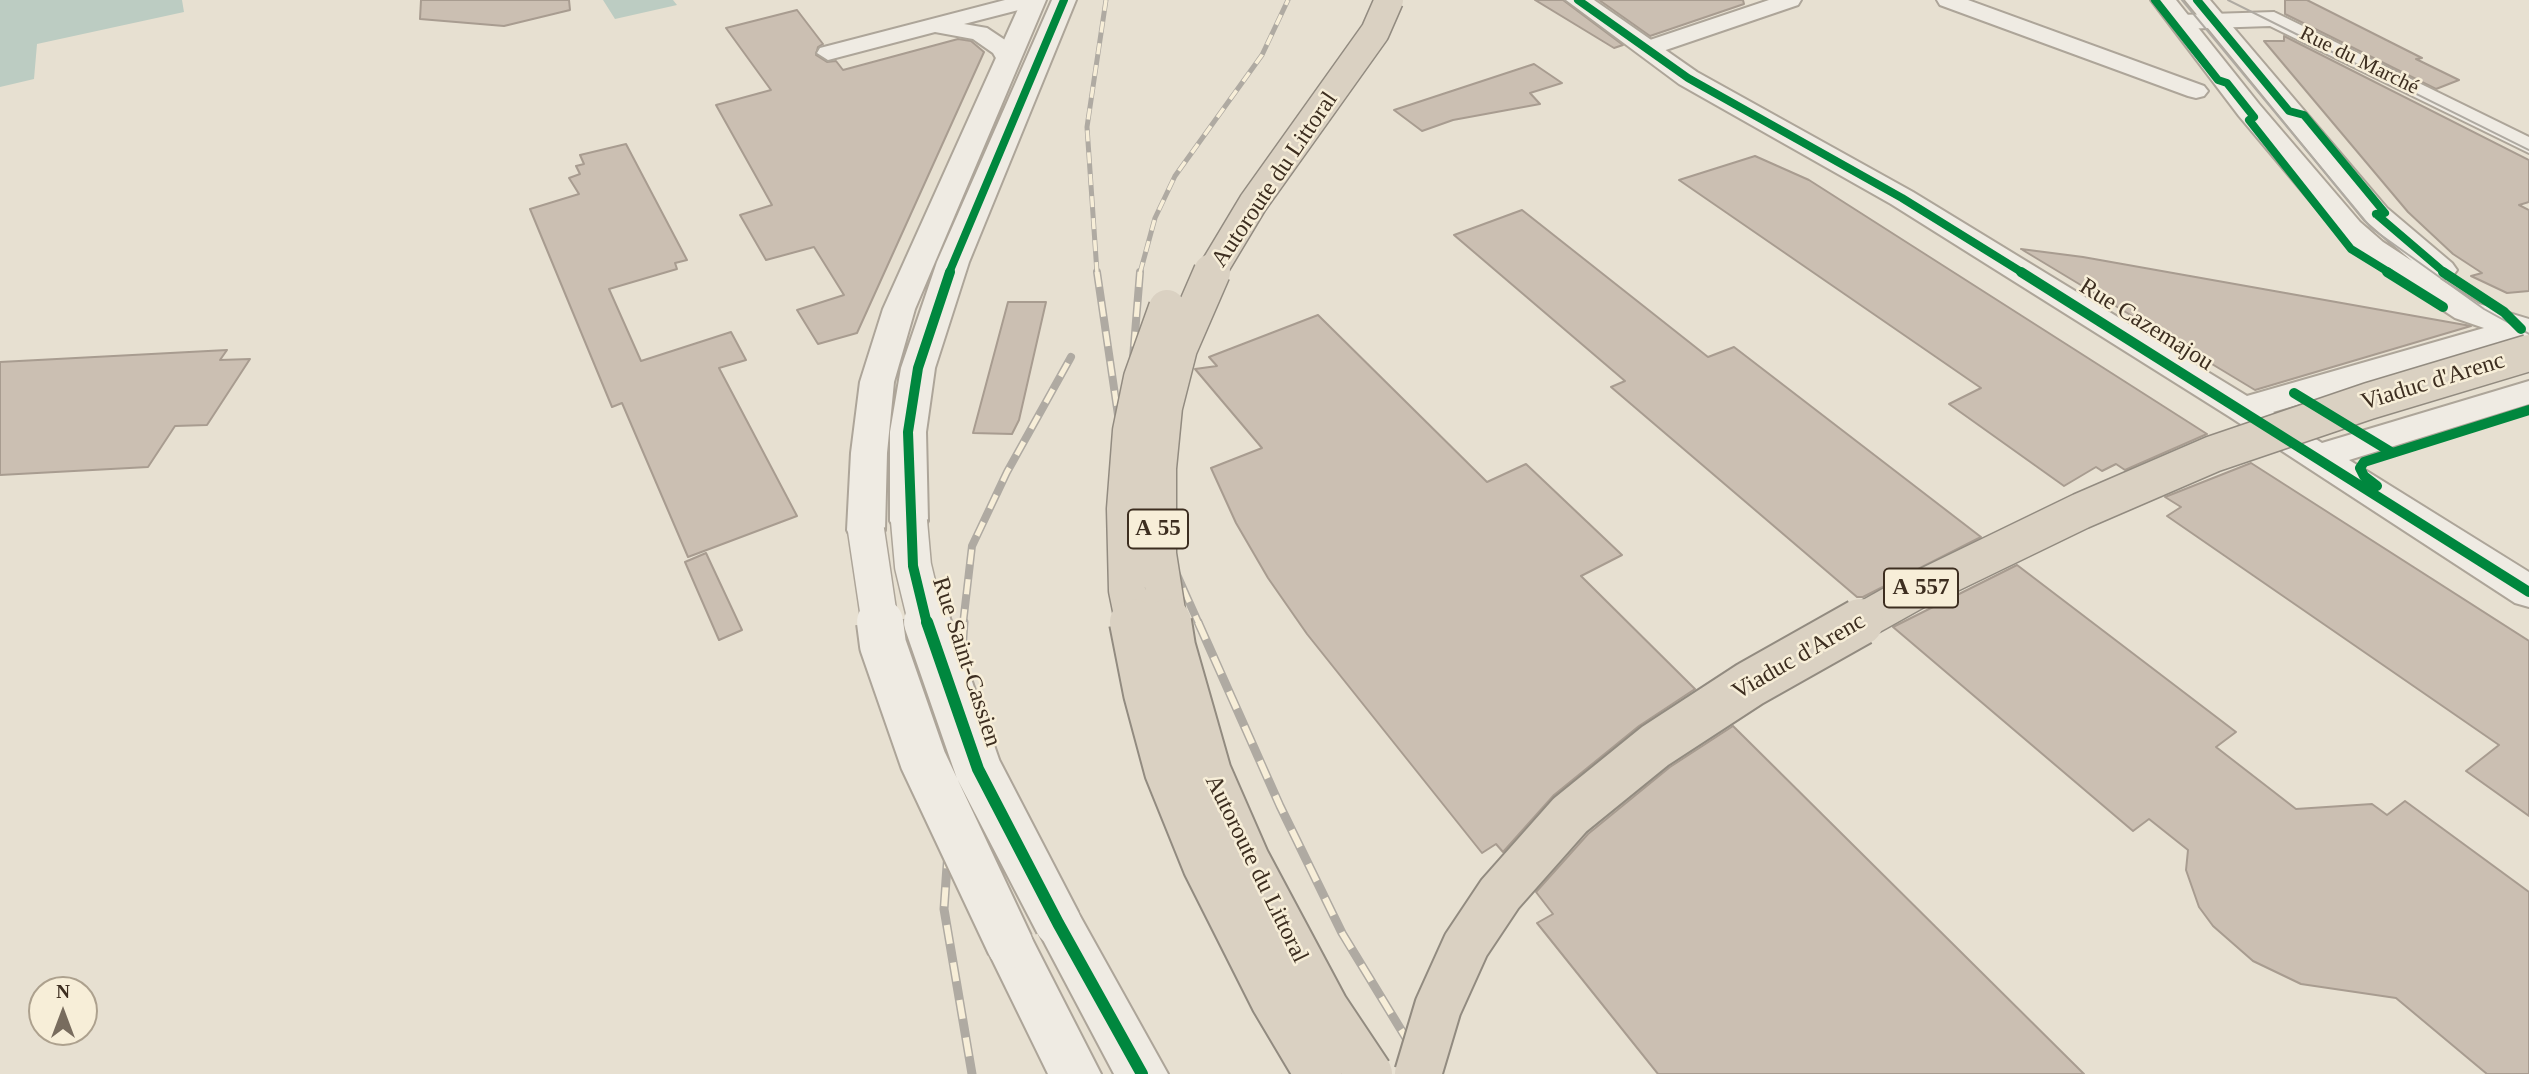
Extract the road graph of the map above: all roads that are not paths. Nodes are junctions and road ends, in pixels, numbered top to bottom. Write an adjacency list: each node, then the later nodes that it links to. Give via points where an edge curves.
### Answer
1 (1032, 0): 9 (street); 12 (street)
2 (1064, 0): 21 (street, Rue Saint-Cassien, bridge, via 953,262 918,368 908,432 909,521 913,566 930,635 974,757 1058,923)
3 (1369, 0): 22 (highway, Autoroute du Littoral / A 55, bridge, via 1328,68 1187,265 1142,378 1131,431 1125,509 1127,590 1168,771 1206,865 1274,1000)
4 (1388, 0): 23 (highway, Autoroute du Littoral / A 55, bridge, via 1375,32 1218,258 1179,348 1164,407 1158,468 1158,554 1172,647 1208,773 1246,860 1325,1007)
5 (1578, 0): 10 (street, Rue Cazemajou)
6 (1790, 0): 10 (street)
7 (1948, 0): 13 (street)
8 (2189, 11): 14 (street, Rue du Marché, via 2274,19); 15 (street, via 2254,117 2348,228 2407,275 2468,311)
9 (929, 26): 11 (street); 12 (street, via 979,33 1003,49)
10 (1646, 49): 17 (street, Rue Cazemajou, via 1688,78 1902,198)
11 (828, 53)
12 (1008, 60): 20 (street, bridge, via 900,309 877,382 866,530 887,658 923,760)
13 (2196, 91)
14 (2529, 146)
15 (2527, 336): 17 (street); 24 (highway, Viaduc d'Arenc / A 557, bridge, via 2369,401 2201,459 2081,511 1916,591 1750,684 1655,746 1570,814 1500,894 1466,945 1438,1007)
16 (2529, 392): 18 (street)
17 (2242, 409): 18 (street, Rue Cazemajou)
18 (2318, 457): 19 (street, Rue Cazemajou)
19 (2529, 592)
20 (1075, 1074)
21 (1142, 1074)
22 (1318, 1074)
23 (1369, 1074)
24 (1418, 1074)

